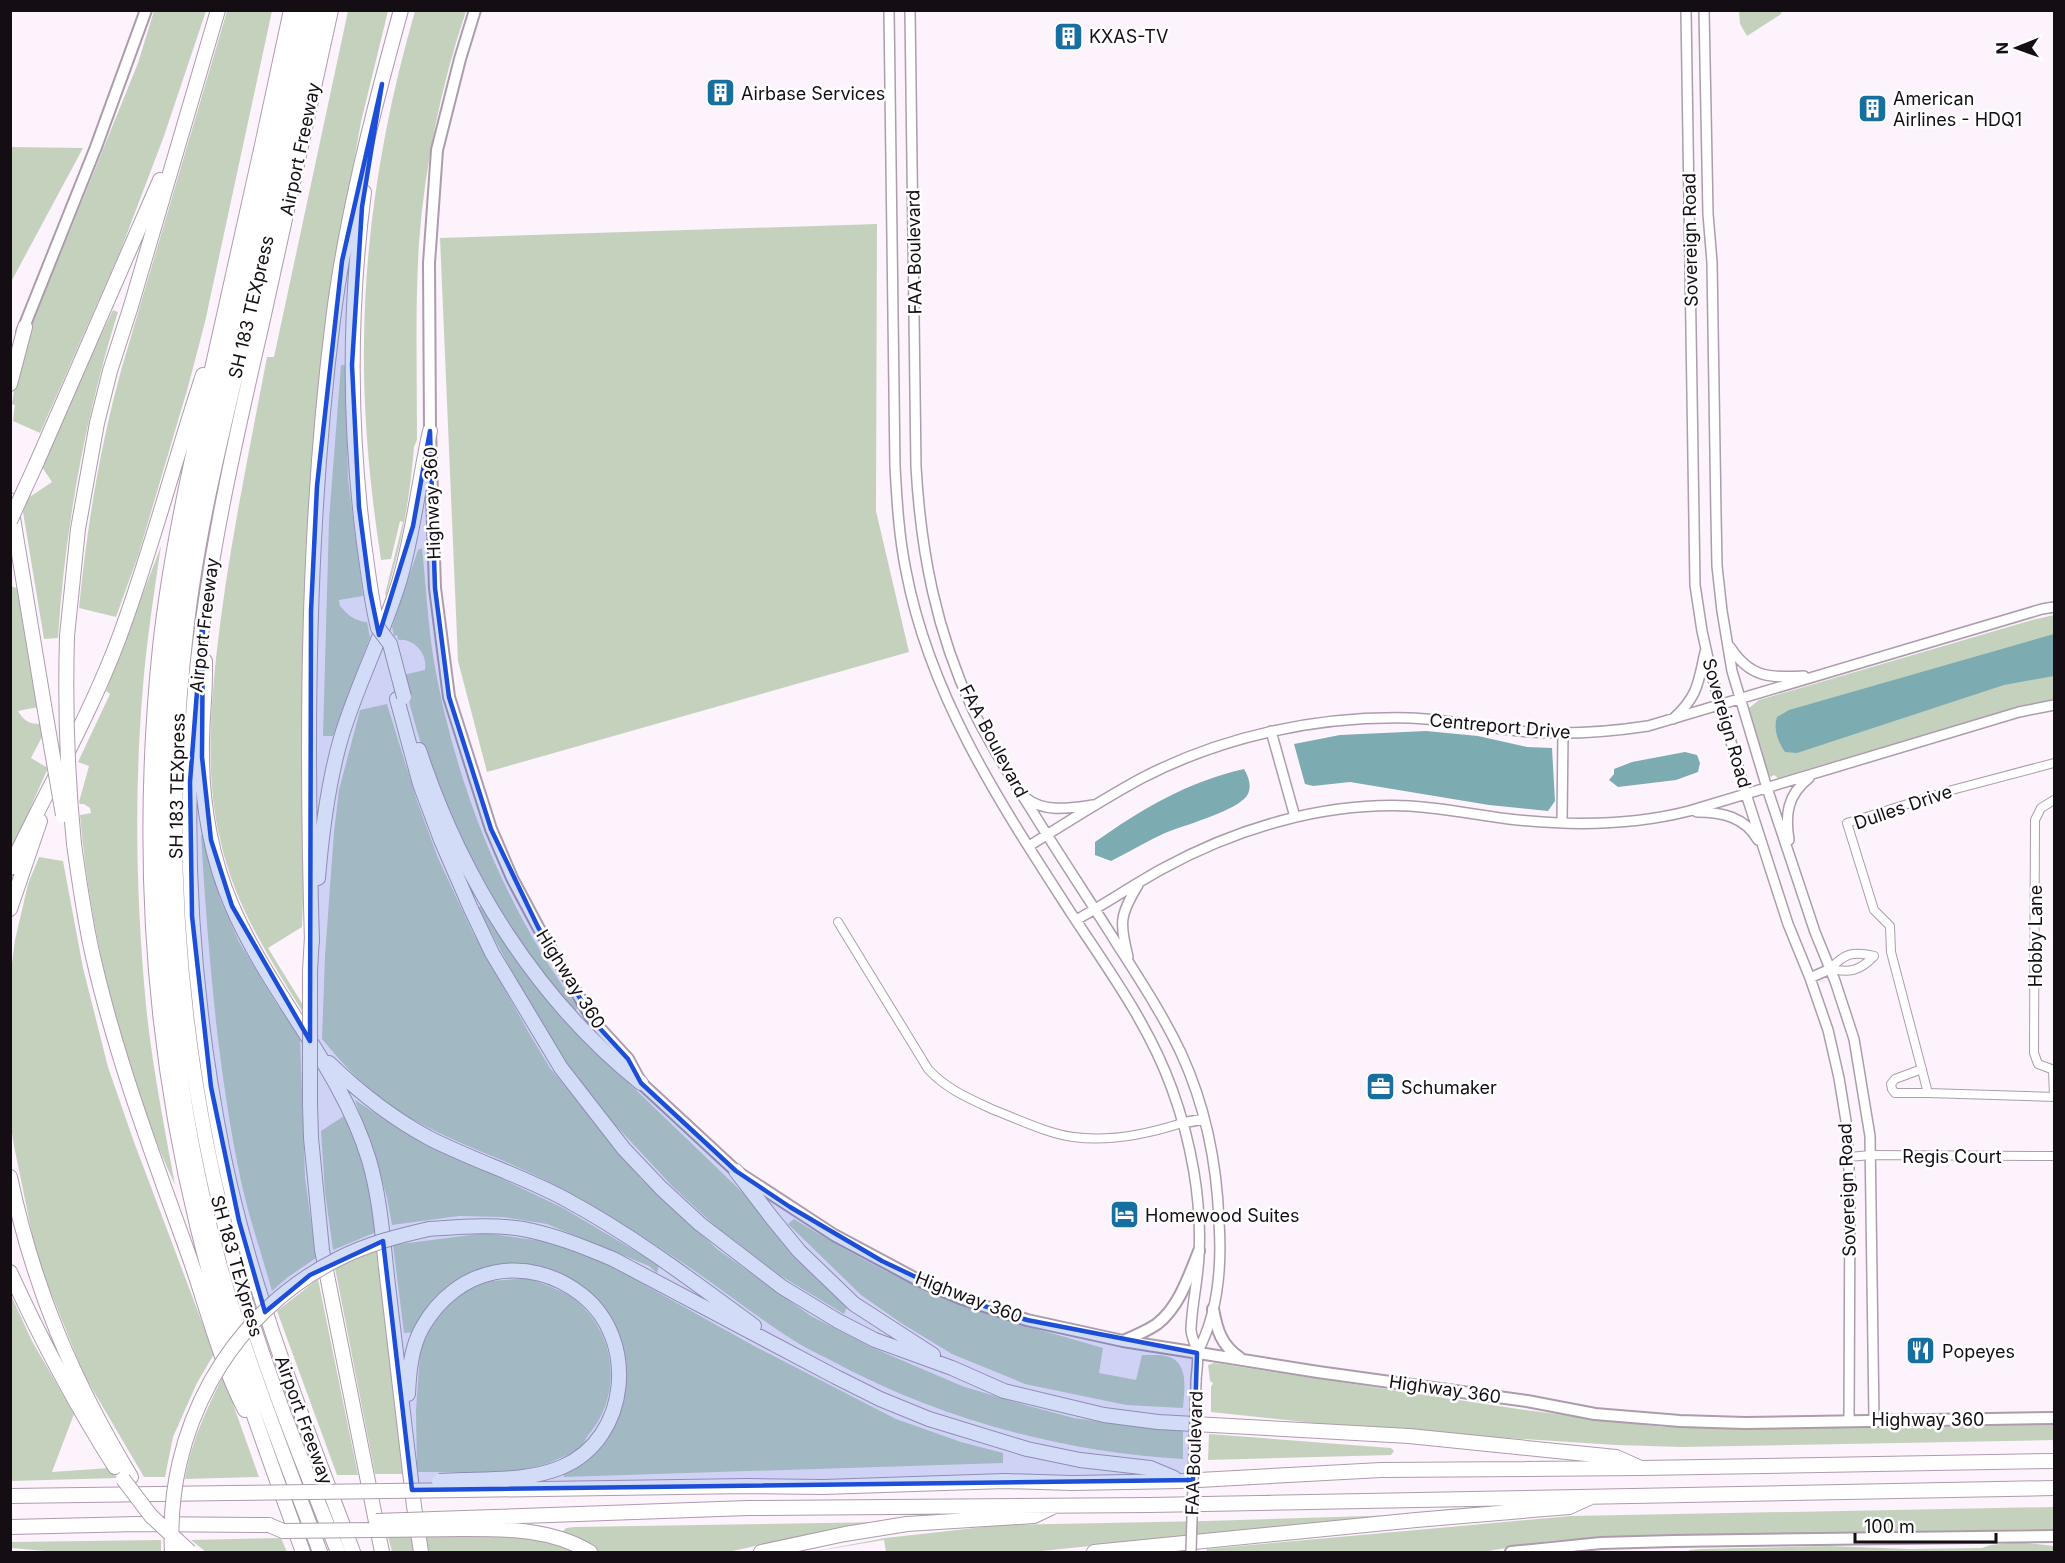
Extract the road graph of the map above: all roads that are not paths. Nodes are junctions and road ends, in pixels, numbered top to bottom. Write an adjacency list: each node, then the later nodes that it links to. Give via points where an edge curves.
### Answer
1 (146, 10): 18 (main road)
2 (218, 10): 14 (highway)
3 (291, 10): 17 (highway, Airport Freeway)
4 (304, 10): 102 (highway, SH 183 TEXpress, via 186,550 170,676 162,811 169,979 195,1161 229,1298)
5 (318, 10): 108 (highway, SH 183 TEXpress, via 197,551 181,678 174,835 183,993 210,1164 256,1335)
6 (331, 10): 25 (highway, Airport Freeway, via 221,509)
7 (401, 10): 13 (highway)
8 (475, 10): 21 (main road, via 437,150 429,263)
9 (889, 10): 15 (street, FAA Boulevard)
10 (910, 10): 16 (street, FAA Boulevard)
11 (1686, 10): 29 (street, Sovereign Road, via 1695,585)
12 (1704, 10): 28 (street, Sovereign Road, via 1717,566)
13 (382, 84): 31 (highway, via 362,207 352,365 359,507 370,591); 60 (highway, via 342,261 316,486 310,646)
14 (179, 140): 23 (highway, bridge); 50 (highway, bridge, via 110,371 78,529 65,701)
15 (893, 226): 16 (street); 27 (street, FAA Boulevard, via 898,518)
16 (913, 226): 26 (street, FAA Boulevard, via 919,519)
17 (228, 298): 43 (highway, via 119,639); 90 (highway, Airport Freeway, via 176,542 160,645 152,750 152,905 164,1049 186,1178 223,1321)
18 (25, 327): 19 (main road); 20 (highway)
19 (10, 361)
20 (10, 384)
21 (430, 430): 60 (highway, via 399,580 341,737 330,783); 67 (main road, Highway 360, via 435,588 449,697 491,829 538,927 594,1022 628,1059)
22 (10, 501): 50 (highway, bridge)
23 (10, 521)
24 (2055, 607): 30 (street, Centreport Drive)
25 (203, 614): 64 (highway, via 206,684 202,757 211,840 219,872 250,943); 109 (highway, Airport Freeway, via 191,754 190,856 198,987 211,1087 253,1272)
26 (938, 614): 27 (street); 42 (street, FAA Boulevard, via 973,710)
27 (918, 621): 51 (street, FAA Boulevard, via 948,704 983,772)
28 (1728, 644): 30 (street, via 1738,659 1758,673 1774,678); 32 (street, Sovereign Road)
29 (1706, 648): 34 (street, Sovereign Road); 35 (street, via 1694,695)
30 (1818, 676): 32 (street, Centreport Drive)
31 (400, 698): 67 (highway, via 456,844 500,924 519,954 570,1016); 84 (highway, via 420,784 492,953 561,1068 624,1149 700,1224 782,1287 874,1340)
32 (1740, 700): 34 (street, Centreport Drive); 40 (street, Sovereign Road)
33 (2055, 705): 39 (street, via 2019,711)
34 (1721, 706): 35 (street, Centreport Drive); 41 (street, Sovereign Road)
35 (1671, 720): 37 (street, Centreport Drive, via 1614,731)
36 (1271, 731): 37 (street, Centreport Drive, via 1347,719 1408,718); 45 (street, Centreport Drive, via 1172,764); 47 (street)
37 (1563, 733): 48 (street)
38 (2055, 763): 65 (street, Dulles Drive, via 1847,823 1874,910 1890,926 1891,952)
39 (1814, 774): 40 (street); 54 (street, via 1801,784 1788,808 1786,822)
40 (1767, 788): 41 (street); 54 (street, Sovereign Road)
41 (1746, 794): 46 (street); 52 (street, Sovereign Road)
42 (1022, 795): 45 (street, via 1034,805 1054,808); 49 (street, FAA Boulevard)
43 (45, 798): 53 (highway); 56 (highway)
44 (2055, 800): 66 (street, Hobby Lane, via 2041,808 2036,820 2034,1053 2038,1064)
45 (1095, 805): 49 (street, Centreport Drive)
46 (1689, 811): 48 (street, via 1638,821); 52 (street, via 1731,816 1754,834)
47 (1295, 817): 48 (street, via 1358,807 1409,806); 55 (street, via 1230,837)
48 (1562, 823)
49 (1047, 835): 51 (street, Centreport Drive); 57 (street, FAA Boulevard)
50 (71, 843): 90 (highway, via 92,952 147,1140 231,1380)
51 (1029, 846): 58 (street, FAA Boulevard)
52 (1764, 850): 63 (street, Sovereign Road)
53 (10, 868)
54 (1794, 872): 62 (street, Sovereign Road)
55 (1140, 882): 57 (street); 61 (street, via 1121,926)
56 (10, 909)
57 (1095, 910): 58 (street); 61 (street, FAA Boulevard)
58 (1076, 920): 71 (street, FAA Boulevard, via 1150,1039 1173,1090)
59 (838, 922): 71 (street, via 928,1069 948,1087 1033,1126 1073,1137 1150,1133)
60 (312, 943): 110 (highway, bridge, via 311,1138 322,1250)
61 (1129, 962): 70 (street, FAA Boulevard, via 1182,1055)
62 (1830, 969): 62 (street, via 1845,972 1864,966 1874,956 1859,952 1842,957); 63 (street); 72 (street, Sovereign Road, via 1854,1039)
63 (1810, 978): 74 (street, Sovereign Road, via 1839,1078)
64 (318, 1053): 81 (highway, via 351,1085 400,1121 432,1140 538,1186 591,1214 681,1272); 89 (highway, via 360,1132 376,1189)
65 (1922, 1069): 68 (street); 68 (street, via 1895,1079 1892,1089 1895,1093)
66 (2054, 1070): 69 (street, Hobby Lane)
67 (641, 1083): 75 (main road, Highway 360)
68 (1928, 1093): 69 (street)
69 (2054, 1097)
70 (1204, 1119): 71 (street); 79 (street, FAA Boulevard, via 1215,1171 1221,1239)
71 (1182, 1124): 77 (street, FAA Boulevard, via 1197,1191)
72 (1871, 1155): 73 (street, Regis Court); 74 (street, Regis Court); 86 (street, Sovereign Road)
73 (2055, 1156)
74 (1849, 1157): 87 (street, Sovereign Road)
75 (736, 1171): 80 (main road, Highway 360, via 834,1234 920,1281 1027,1320); 84 (highway, via 799,1251 854,1304)
76 (10, 1176): 88 (highway, via 40,1289)
77 (1199, 1251): 80 (main road, via 1169,1312 1158,1323); 82 (street, FAA Boulevard, via 1191,1332)
78 (10, 1272): 88 (highway, via 50,1354)
79 (1214, 1309): 82 (street, FAA Boulevard, via 1208,1334); 83 (main road, via 1222,1340)
80 (1123, 1341): 82 (main road, Highway 360)
81 (790, 1352): 93 (highway, via 880,1399 977,1435 1080,1460 1150,1468); 105 (highway, bridge, via 613,1259 573,1242 522,1229 429,1229 369,1246 310,1275 282,1296 256,1320 215,1372 187,1431 178,1464 172,1496)
82 (1197, 1353): 83 (main road, Highway 360); 115 (street, FAA Boulevard, bridge)
83 (1242, 1360): 87 (main road, Highway 360, via 1595,1414 1734,1423)
84 (952, 1368): 92 (highway, via 1004,1391 1132,1419 1409,1436 1616,1457)
85 (2055, 1418): 86 (main road, Highway 360)
86 (1874, 1419): 87 (main road, Highway 360)
87 (1849, 1420)
88 (92, 1421): 106 (highway, bridge, via 123,1479 151,1516)
89 (407, 1435): 94 (highway, via 414,1348 433,1310 459,1286 483,1274 518,1270 551,1278 582,1295 608,1327 619,1362 616,1401 604,1431 586,1452 562,1467 530,1476); 111 (highway)
90 (267, 1452): 107 (highway, Airport Freeway)
91 (2055, 1461): 92 (highway)
92 (1641, 1468): 93 (highway, via 1381,1470)
93 (1181, 1481): 94 (highway, via 824,1487)
94 (464, 1485): 96 (highway, bridge, via 387,1491)
95 (2055, 1488): 97 (highway)
96 (10, 1496)
97 (1596, 1496): 98 (highway); 114 (highway, via 1569,1507)
98 (1059, 1505): 99 (highway, via 748,1508); 113 (highway, via 1034,1515 907,1524)
99 (465, 1524): 100 (highway, bridge); 112 (highway, via 553,1535)
100 (10, 1527)
101 (2055, 1536): 103 (main road)
102 (318, 1547)
103 (1601, 1548): 104 (main road)
104 (1589, 1549): 116 (main road)
105 (172, 1552)
106 (190, 1552)
107 (303, 1552)
108 (338, 1552)
109 (353, 1552)
110 (382, 1552)
111 (421, 1552)
112 (590, 1552)
113 (761, 1552)
114 (1094, 1552)
115 (1191, 1552)
116 (1511, 1552)

